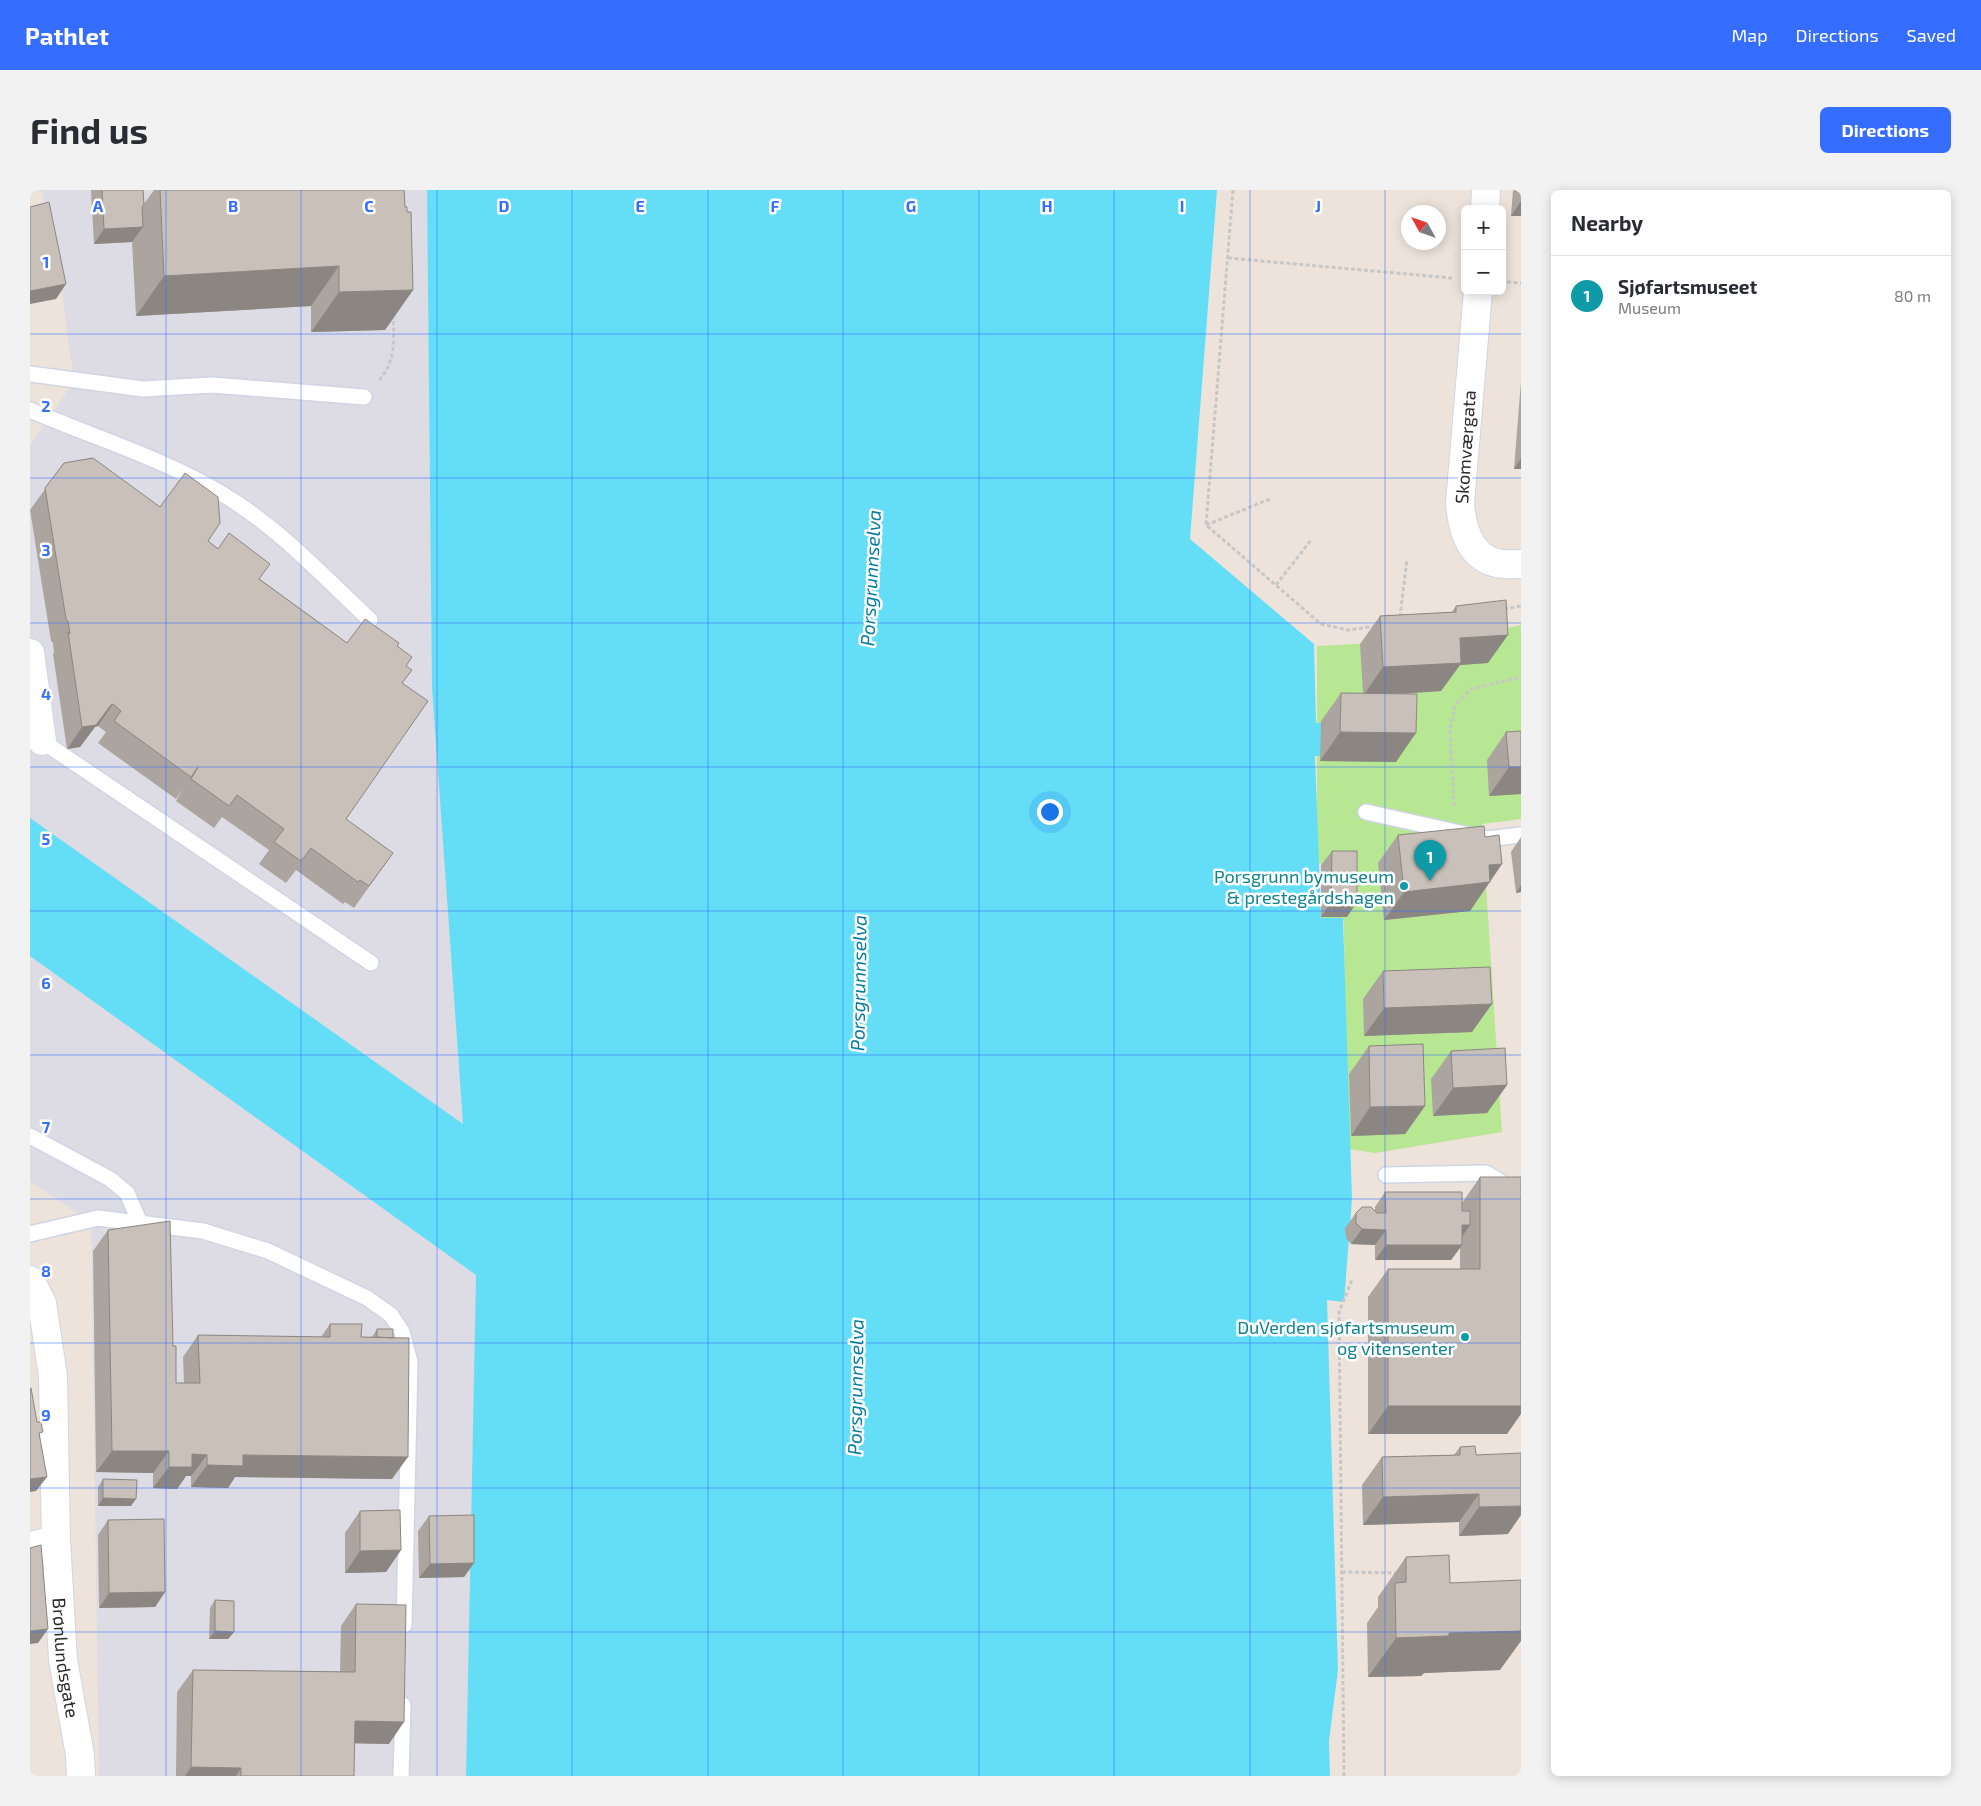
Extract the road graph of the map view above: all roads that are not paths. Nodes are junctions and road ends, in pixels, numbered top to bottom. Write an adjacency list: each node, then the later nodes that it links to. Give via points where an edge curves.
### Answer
1 (1486, 190): 2 (street)
2 (1485, 205)
3 (1467, 295): 7 (street, Skomværgata, via 1461,520 1466,537 1485,560 1498,564)
4 (30, 374): 5 (lane, via 143,389 212,385)
5 (364, 397)
6 (30, 410): 8 (lane, via 167,464 219,492 266,524)
7 (1521, 564)
8 (370, 620)
9 (30, 653): 10 (street)
10 (42, 740): 13 (lane)
11 (1366, 812): 12 (lane, via 1487,839)
12 (1521, 835)
13 (371, 962)
14 (30, 1136): 17 (lane, via 110,1179 127,1193)
15 (1386, 1175): 16 (lane, via 1486,1173 1514,1193)
16 (1521, 1204)
17 (140, 1223): 18 (lane, via 98,1218); 22 (lane, via 203,1231 268,1251 367,1298 391,1315 402,1332 410,1362)
18 (30, 1234)
19 (30, 1280): 20 (street, Brønlundsgate, via 42,1303 54,1376)
20 (56, 1540): 21 (street); 24 (street, Brønlundsgate, via 63,1660)
21 (30, 1546)
22 (404, 1638)
23 (403, 1687): 25 (lane)
24 (81, 1776)
25 (401, 1776)

